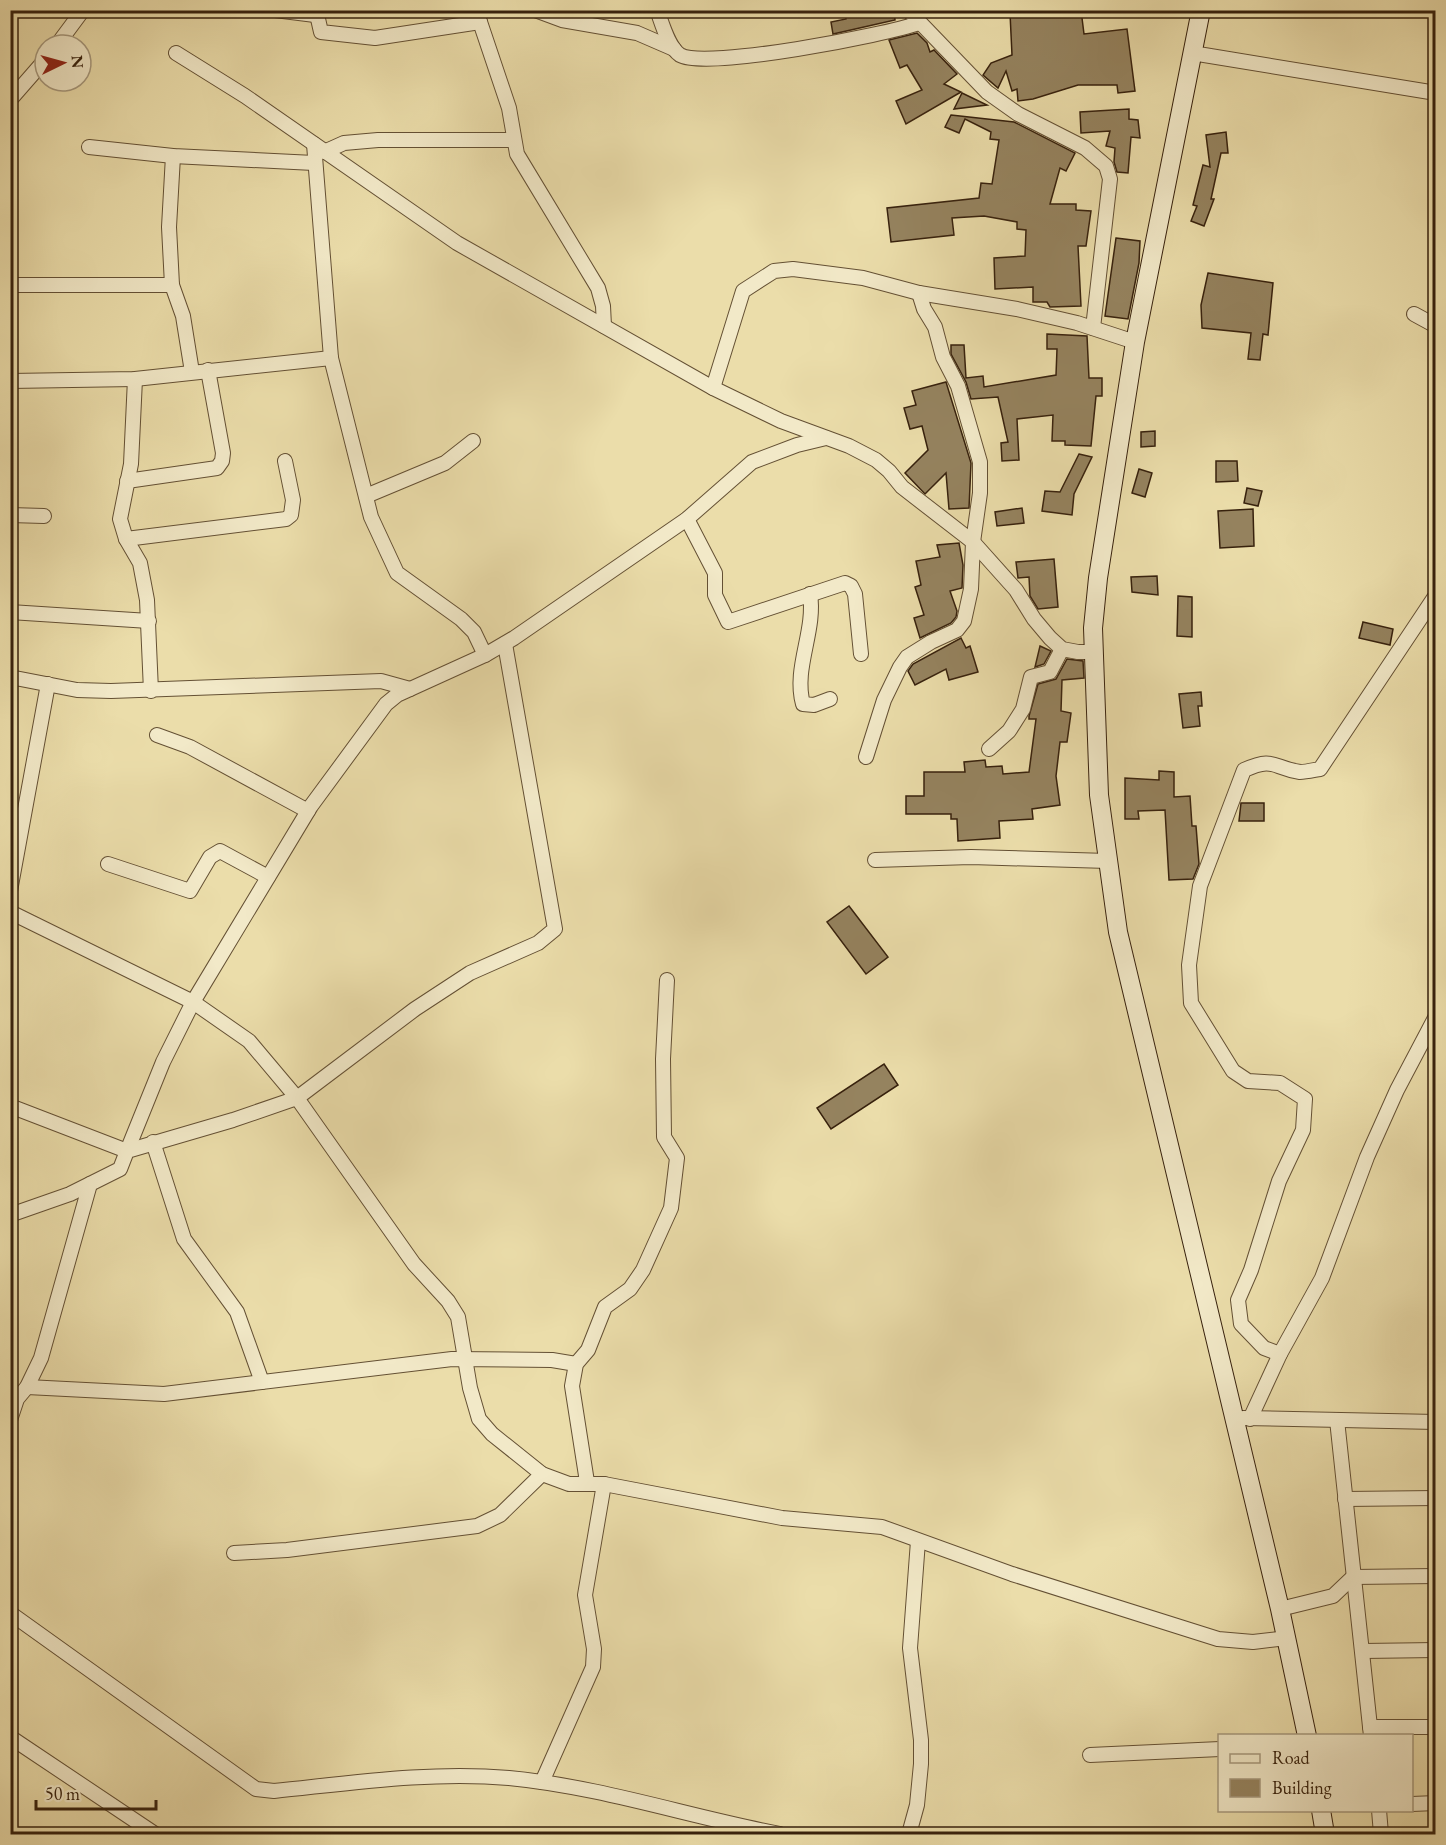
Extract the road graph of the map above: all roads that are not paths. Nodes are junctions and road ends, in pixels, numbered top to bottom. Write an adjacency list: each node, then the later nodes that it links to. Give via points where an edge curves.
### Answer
1 (83, 10): 9 (street)
2 (275, 10): 6 (street)
3 (535, 10): 10 (street, via 562,20 637,33)
4 (657, 10): 10 (street)
5 (1201, 10): 12 (main road)
6 (316, 13): 8 (street, via 321,32 375,38)
7 (913, 15): 10 (street, via 862,39 766,53 695,59); 27 (street, via 987,92 1018,114 1085,148 1106,166 1110,179)
8 (478, 16): 16 (street, via 509,108)
9 (66, 33)
10 (674, 49)
11 (176, 53): 18 (street)
12 (1192, 53): 14 (street); 28 (main road)
13 (33, 74): 15 (street)
14 (1436, 93)
15 (10, 100)
16 (514, 140): 18 (street, via 378,140); 25 (street, via 530,178 598,288)
17 (89, 147): 19 (street)
18 (319, 148): 20 (street); 25 (street, via 457,243)
19 (173, 156): 20 (street); 22 (street)
20 (314, 163): 29 (street)
21 (10, 285): 22 (street)
22 (172, 285): 31 (street, via 183,316)
23 (919, 293): 27 (street, via 1017,309); 34 (street, via 843,275 793,269 774,271 743,291); 44 (street, via 958,386 977,448 980,493)
24 (1414, 314): 26 (street)
25 (604, 326): 34 (street)
26 (1436, 327)
27 (1093, 328): 28 (street)
28 (1135, 342): 51 (main road, via 1098,578)
29 (330, 358): 30 (street); 39 (street)
30 (208, 370): 31 (street); 38 (street, via 223,453 217,468)
31 (192, 372): 32 (street)
32 (135, 379): 33 (street); 38 (street)
33 (10, 381)
34 (712, 388): 35 (street)
35 (826, 438): 42 (street, via 759,457); 44 (street, via 876,460 923,505)
36 (473, 441): 39 (street, via 445,463)
37 (285, 461): 43 (street, via 293,500 291,515 286,519)
38 (127, 481): 43 (street, via 120,519)
39 (366, 496): 53 (street, via 371,517 397,573 461,619 474,633)
40 (10, 515): 41 (street)
41 (44, 516)
42 (687, 519): 45 (street, via 715,573 715,595 728,622); 49 (street)
43 (126, 539): 48 (street, via 140,563)
44 (973, 542): 50 (street); 61 (street, via 971,589 964,621 957,630 907,657 884,700)
45 (810, 594): 52 (street, via 845,583 851,586); 58 (street, via 813,610 799,688 803,704)
46 (1436, 596): 78 (street, via 1320,769 1300,772 1261,762 1244,770 1200,886 1188,964 1191,1003 1233,1071 1248,1081 1280,1083 1305,1099 1303,1130 1279,1181 1238,1300 1241,1324 1264,1348)
47 (10, 612): 48 (street)
48 (149, 621): 57 (street)
49 (505, 644): 53 (street); 72 (street, via 555,929 538,943 470,973 415,1009)
50 (1062, 649): 51 (street); 60 (street, via 1050,672 1031,676 1023,709 1009,731)
51 (1094, 652): 64 (main road, via 1099,795)
52 (861, 654)
53 (485, 656): 56 (street)
54 (10, 677): 55 (street)
55 (48, 684): 57 (street, via 77,690); 67 (street)
56 (410, 689): 57 (street, via 381,681); 62 (street, via 386,704)
57 (151, 691)
58 (830, 699)
59 (157, 735): 62 (street, via 189,747)
60 (990, 749)
61 (866, 757)
62 (308, 811): 66 (street)
63 (875, 860): 64 (street, via 971,857)
64 (1108, 861): 83 (main road, via 1118,932)
65 (108, 864): 66 (street, via 189,891 210,857 220,851)
66 (268, 877): 70 (street)
67 (10, 891)
68 (10, 912): 70 (street)
69 (668, 980): 80 (street, via 664,1137 677,1158 671,1208 643,1270 630,1289 605,1307 588,1350)
70 (193, 1002): 72 (street, via 249,1041); 75 (street, via 163,1062)
71 (1436, 1016): 78 (street, via 1367,1157 1322,1278)
72 (297, 1098): 74 (street); 79 (street, via 414,1264 448,1301 458,1317)
73 (10, 1106): 75 (street)
74 (153, 1142): 75 (street); 81 (street, via 184,1239 237,1312)
75 (127, 1152): 76 (street, via 120,1169)
76 (90, 1184): 77 (street); 82 (street, via 45,1343)
77 (10, 1215)
78 (1280, 1354): 83 (street)
79 (466, 1359): 80 (street); 81 (street); 87 (street, via 479,1419)
80 (576, 1364): 88 (street, via 572,1386)
81 (262, 1382): 82 (street, via 164,1394)
82 (27, 1387): 84 (street, via 17,1399)
83 (1242, 1418): 85 (street); 96 (main road)
84 (10, 1420)
85 (1337, 1420): 86 (street); 91 (street)
86 (1436, 1422)
87 (542, 1474): 88 (street, via 569,1484); 93 (street, via 501,1515 477,1526)
88 (587, 1482): 89 (street)
89 (604, 1484): 92 (street, via 782,1518 882,1527); 107 (street, via 585,1595 593,1667)
90 (1436, 1498): 91 (street)
91 (1345, 1499): 95 (street)
92 (918, 1541): 98 (street, via 1218,1639 1253,1642); 114 (street, via 910,1648 921,1764)
93 (234, 1553)
94 (1436, 1576): 95 (street)
95 (1353, 1577): 96 (street, via 1333,1596); 100 (street)
96 (1280, 1609): 98 (main road)
97 (10, 1613): 107 (street, via 256,1789 274,1791 436,1775)
98 (1287, 1638): 103 (main road)
99 (1436, 1650): 100 (street)
100 (1363, 1651): 102 (street)
101 (1436, 1726): 102 (street)
102 (1371, 1731)
103 (1307, 1734)
104 (10, 1737): 112 (street)
105 (1218, 1749): 106 (street)
106 (1090, 1755)
107 (542, 1782): 113 (street)
108 (1436, 1803): 109 (street)
109 (1413, 1804)
110 (1321, 1812): 115 (main road)
111 (1379, 1812): 116 (street)
112 (155, 1834)
113 (780, 1834)
114 (909, 1834)
115 (1325, 1834)
116 (1381, 1834)

